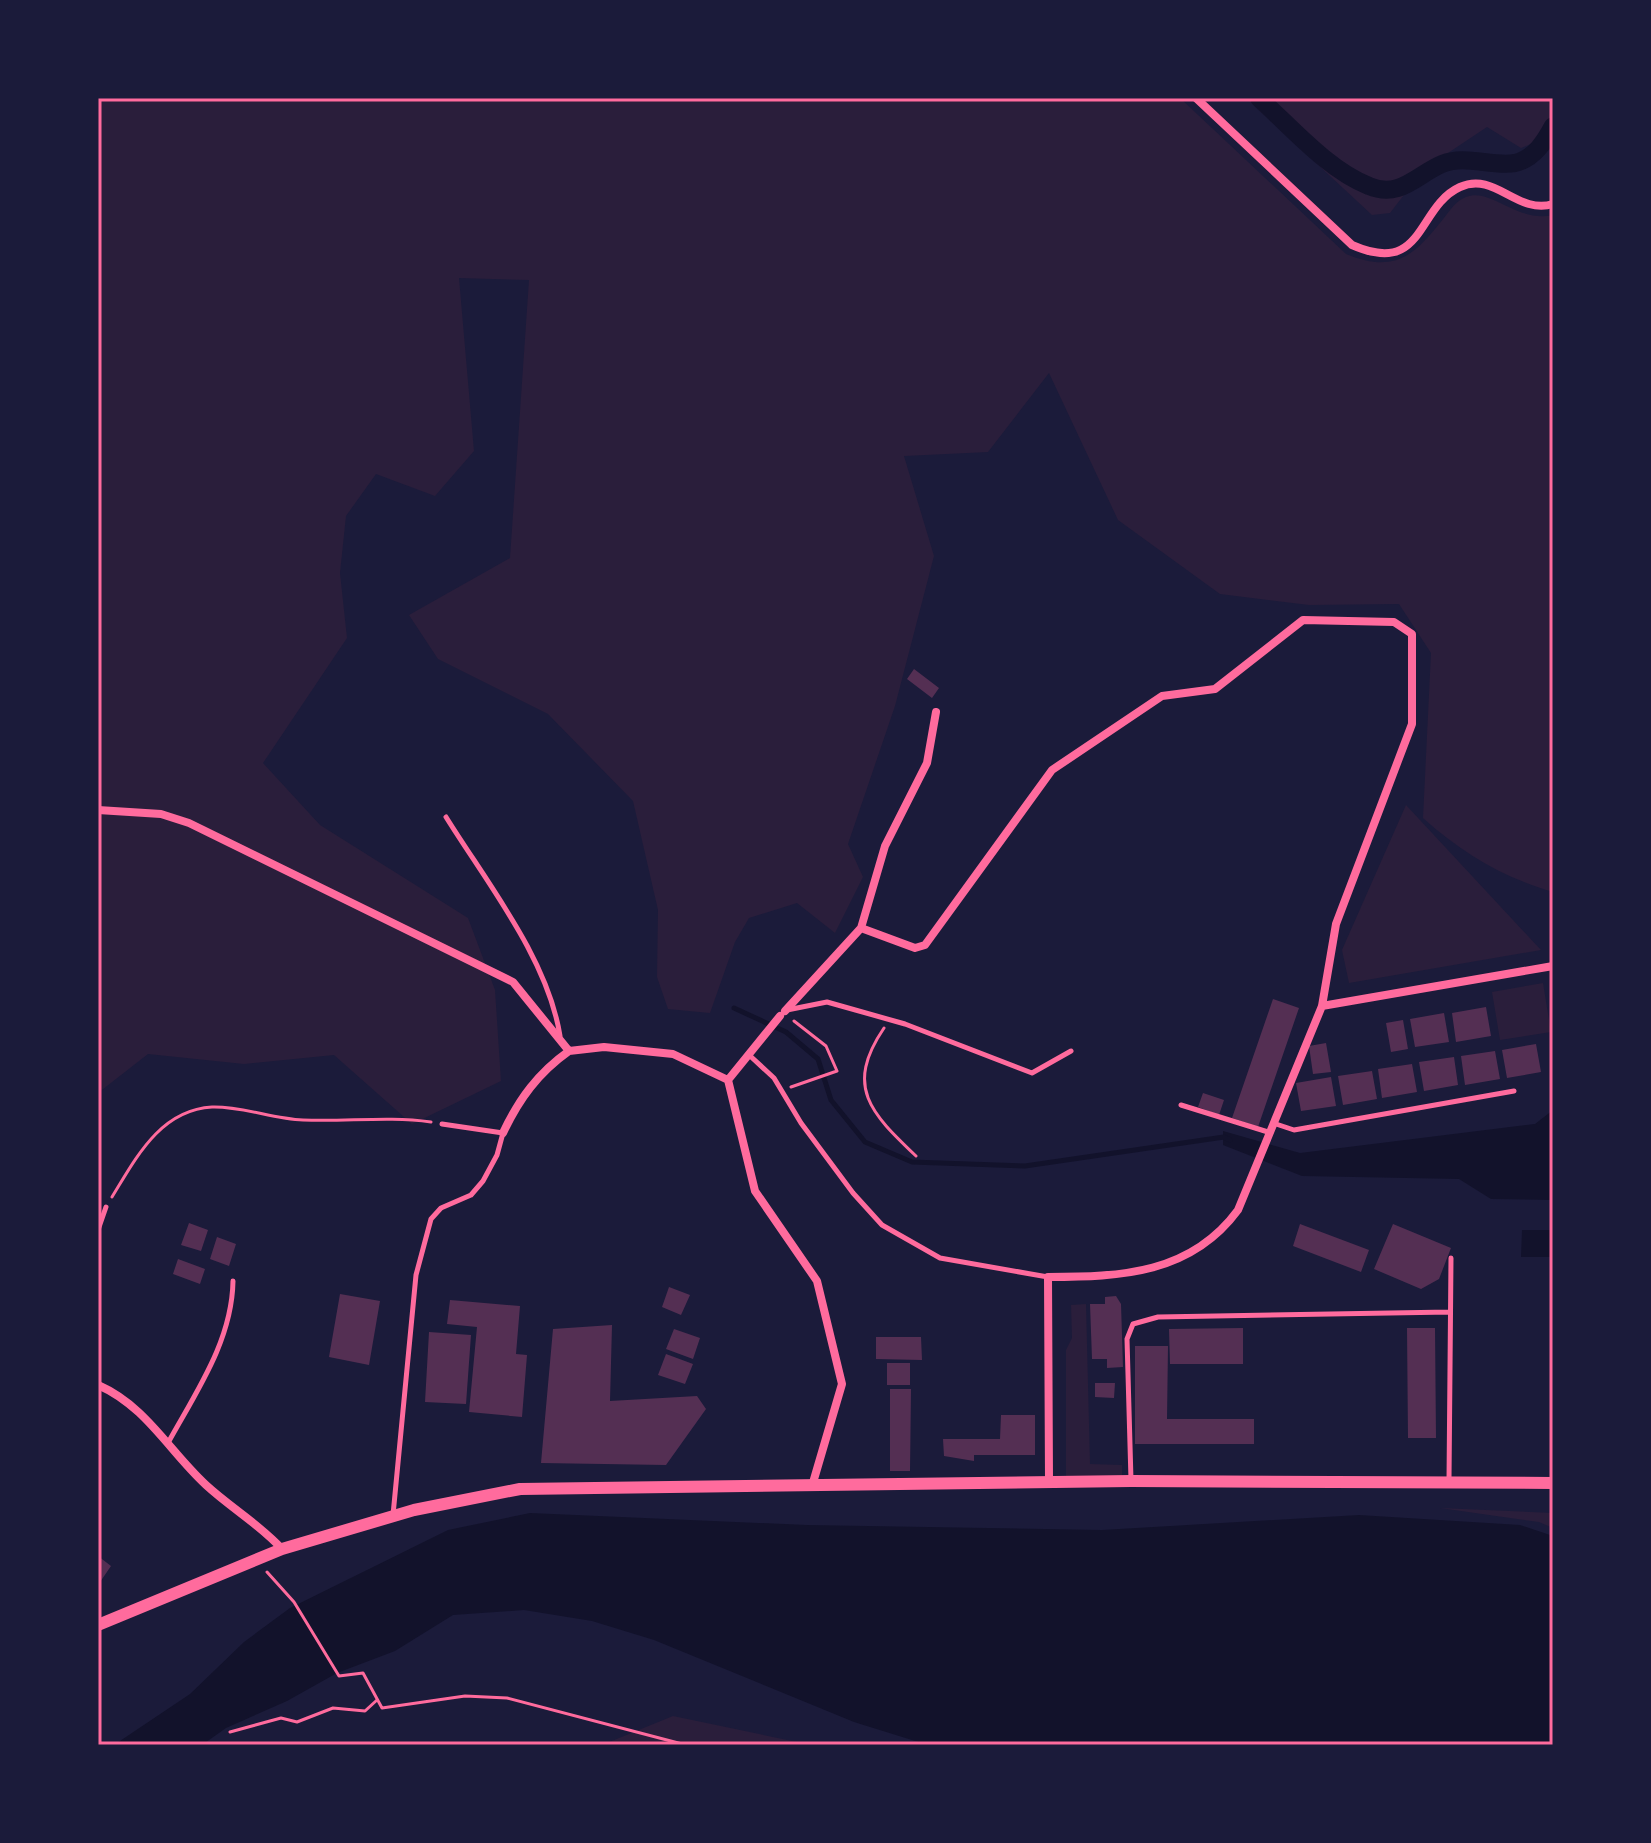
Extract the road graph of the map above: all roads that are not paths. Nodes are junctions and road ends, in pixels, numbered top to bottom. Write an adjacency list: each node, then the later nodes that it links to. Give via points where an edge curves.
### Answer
1 (1196, 98): 2 (street, via 1352,245 1364,250 1392,253 1402,248 1451,193 1466,185 1492,186 1525,205)
2 (1553, 204)
3 (936, 712): 6 (street, via 927,763 885,846)
4 (98, 810): 10 (street, via 161,814 189,823 499,975 513,982)
5 (446, 817): 10 (lane, via 537,965 555,1004)
6 (861, 928): 8 (street, via 915,948 925,945 1052,770 1162,696 1215,689 1303,620 1394,622 1412,634 1412,724 1336,924); 9 (street)
7 (1553, 966): 8 (street)
8 (1322, 1006): 18 (street)
9 (785, 1012): 12 (lane, via 827,1002 1032,1073); 13 (street)
10 (560, 1041): 11 (street)
11 (569, 1051): 14 (street, via 604,1047 673,1054); 19 (street, via 516,1104)
12 (1071, 1051)
13 (747, 1054): 14 (street); 23 (lane, via 774,1078 801,1123 882,1225 940,1258)
14 (728, 1080): 32 (street, via 755,1191 817,1281 842,1384)
15 (1514, 1091): 18 (lane)
16 (1181, 1105): 18 (lane)
17 (442, 1124): 19 (lane)
18 (1269, 1131): 23 (street, via 1238,1210 1220,1235 1161,1266 1114,1277)
19 (503, 1133): 33 (lane, via 483,1181 471,1195 441,1208 431,1219 416,1275)
20 (106, 1207): 21 (lane)
21 (98, 1230)
22 (1451, 1258): 25 (lane)
23 (1048, 1277): 29 (street)
24 (233, 1281): 27 (lane, via 233,1310 223,1339)
25 (1450, 1312): 28 (lane); 30 (lane, via 1158,1317 1133,1324 1127,1339)
26 (98, 1385): 27 (street, via 137,1407)
27 (167, 1444): 34 (street, via 207,1486 261,1526)
28 (1449, 1480): 30 (street); 31 (street)
29 (1049, 1481): 30 (street); 32 (street)
30 (1131, 1481)
31 (1553, 1483)
32 (812, 1486): 33 (street, via 520,1489)
33 (393, 1516): 34 (street)
34 (282, 1549): 35 (street)
35 (98, 1625)

